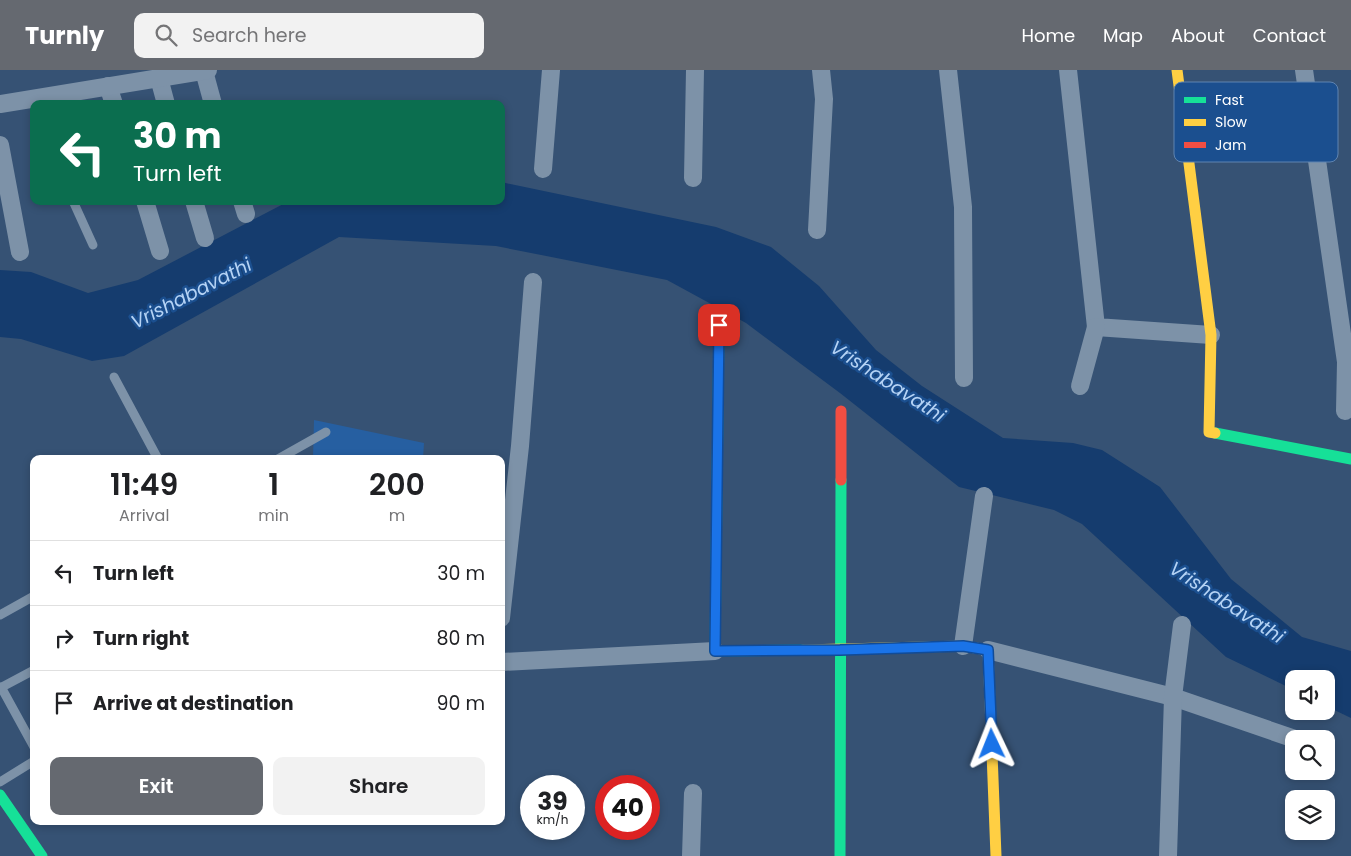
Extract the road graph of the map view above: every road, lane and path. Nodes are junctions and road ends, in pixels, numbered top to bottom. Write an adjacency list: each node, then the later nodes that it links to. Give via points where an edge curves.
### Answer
1 (206, 70): 7 (street); 12 (street)
2 (551, 70): 18 (street)
3 (695, 70): 19 (street)
4 (821, 70): 23 (street, via 824,99)
5 (948, 70): 33 (street, via 963,207)
6 (1068, 70): 30 (street)
7 (159, 78): 8 (street); 11 (street)
8 (108, 86): 9 (street); 10 (street)
9 (42, 100)
10 (113, 100)
11 (165, 100)
12 (212, 100)
13 (30, 101): 14 (street)
14 (0, 104)
15 (0, 144): 27 (street)
16 (1189, 162): 31 (main road)
17 (1317, 162): 36 (street, via 1346,362)
18 (543, 169)
19 (693, 178)
20 (75, 205): 25 (lane)
21 (145, 205): 26 (street)
22 (195, 205): 24 (street)
23 (817, 230)
24 (205, 238)
25 (93, 245)
26 (160, 251)
27 (20, 252)
28 (534, 282): 42 (street)
29 (719, 325): 49 (main road)
30 (1096, 327): 31 (street); 34 (street)
31 (1211, 335): 40 (main road, via 1209,432)
32 (114, 377): 38 (lane)
33 (964, 378)
34 (1080, 386)
35 (841, 411): 47 (main road)
36 (1345, 412)
37 (326, 432): 39 (lane)
38 (156, 455)
39 (285, 455)
40 (1351, 459)
41 (984, 496): 46 (street)
42 (505, 582)
43 (30, 598): 44 (lane)
44 (0, 615)
45 (1182, 625): 53 (street)
46 (963, 646): 47 (main road); 48 (main road)
47 (840, 650): 49 (main road); 62 (main road)
48 (988, 650): 53 (street); 63 (main road)
49 (715, 651): 50 (street)
50 (505, 662)
51 (30, 672): 52 (lane)
52 (0, 688): 55 (lane)
53 (1173, 697): 54 (street); 64 (street)
54 (1285, 736)
55 (30, 740)
56 (30, 763): 57 (lane)
57 (0, 782)
58 (693, 793): 61 (street)
59 (0, 795): 60 (main road)
60 (42, 856)
61 (691, 856)
62 (840, 856)
63 (996, 856)
64 (1168, 856)

